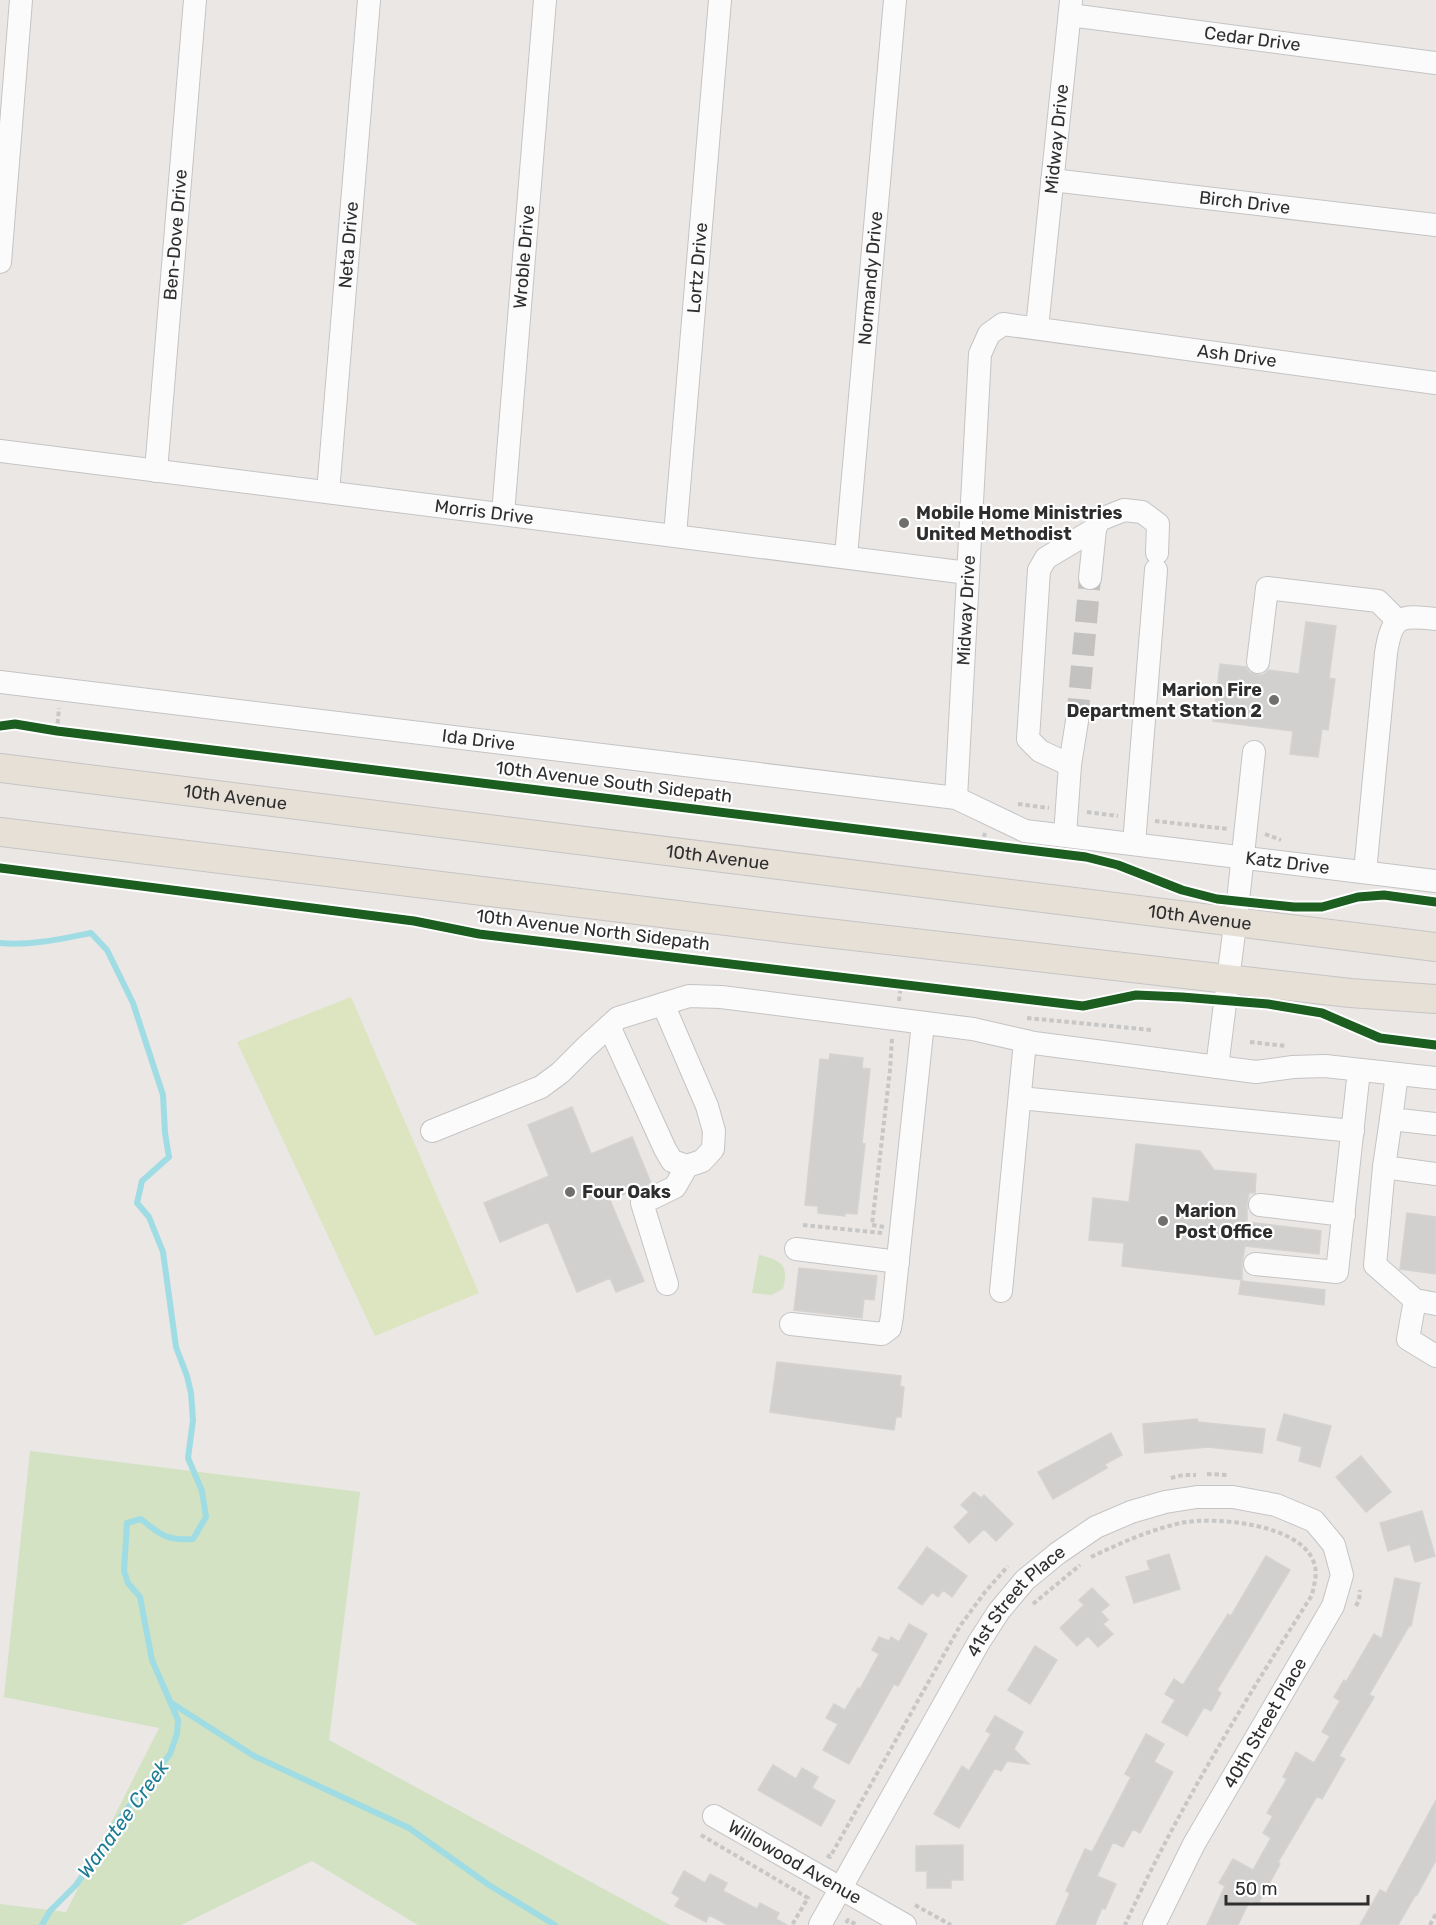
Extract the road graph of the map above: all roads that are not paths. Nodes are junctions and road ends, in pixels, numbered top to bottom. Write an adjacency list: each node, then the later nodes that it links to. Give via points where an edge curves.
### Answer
1 (21, 0): 11 (street)
2 (195, 0): 15 (street, Ben-Dove Drive)
3 (369, 0): 16 (street, Neta Drive)
4 (545, 0): 17 (street, Wroble Drive)
5 (720, 0): 19 (street, Lortz Drive)
6 (895, 0): 20 (street, Normandy Drive)
7 (1070, 7): 8 (street, Cedar Drive); 9 (street, Midway Drive)
8 (1436, 63)
9 (1052, 180): 10 (street, Birch Drive); 12 (street, Midway Drive)
10 (1436, 225)
11 (0, 262)
12 (1037, 328): 13 (street, Ash Drive); 21 (street, Midway Drive, via 1003,324 989,334 980,354)
13 (1436, 383)
14 (0, 451): 15 (street, Morris Drive)
15 (156, 471): 16 (street, Morris Drive)
16 (328, 492): 17 (street, Morris Drive)
17 (503, 514): 19 (street, Morris Drive)
18 (1095, 529): 22 (street); 29 (street, via 1046,558 1039,570 1028,739 1040,750); 34 (street, via 1099,520 1124,510 1142,512 1158,524)
19 (675, 535): 20 (street, Morris Drive)
20 (846, 556): 21 (street, Morris Drive)
21 (968, 573): 31 (street, Midway Drive)
22 (1090, 578)
23 (1436, 619): 24 (street, via 1414,617)
24 (1398, 621): 25 (street, via 1378,602 1267,588); 36 (street, via 1390,631 1386,653)
25 (1258, 662)
26 (0, 682): 31 (street, Ida Drive)
27 (1077, 721): 29 (street)
28 (1254, 752): 35 (street)
29 (1070, 765): 33 (street)
30 (0, 768): 38 (main road, 10th Avenue)
31 (956, 798): 33 (street, via 1025,831)
32 (0, 832): 40 (main road)
33 (1065, 835): 34 (street)
34 (1134, 844): 35 (street)
35 (1242, 856): 36 (street, Katz Drive); 38 (street, Katz Drive)
36 (1365, 872): 37 (street, Katz Drive)
37 (1436, 881)
38 (1235, 922): 39 (main road, 10th Avenue); 40 (street, Katz Drive)
39 (1436, 946)
40 (1228, 979): 41 (main road); 46 (street, Katz Drive)
41 (1436, 999)
42 (663, 1004): 43 (street, via 689,996 721,997); 44 (street, via 618,1018); 55 (street, via 714,1131 713,1149 702,1161)
43 (923, 1023): 45 (street); 61 (street)
44 (609, 1026): 53 (street, via 541,1087); 55 (street, via 665,1149 672,1161)
45 (1024, 1041): 46 (street); 50 (street)
46 (1217, 1067): 47 (street, via 1256,1072 1325,1066)
47 (1359, 1070): 48 (street); 54 (street)
48 (1396, 1074): 49 (street); 51 (street)
49 (1436, 1078)
50 (1020, 1098): 54 (street); 64 (street)
51 (1391, 1119): 52 (street); 56 (street)
52 (1436, 1124)
53 (432, 1131)
54 (1353, 1131): 59 (street)
55 (687, 1166): 63 (street, via 675,1187 642,1203)
56 (1384, 1167): 57 (street); 65 (street, via 1375,1265)
57 (1436, 1174)
58 (1260, 1205): 59 (street)
59 (1344, 1215): 62 (street, via 1337,1272)
60 (796, 1249): 61 (street)
61 (898, 1262): 66 (street, via 890,1328 882,1334)
62 (1255, 1264)
63 (667, 1284)
64 (1001, 1291)
65 (1425, 1302): 67 (street, via 1408,1339)
66 (792, 1324)
67 (1436, 1356)
68 (1314, 1521): 70 (street, 41st Street Place, via 1276,1505 1233,1497 1197,1497 1131,1512 1096,1527 1058,1553 1025,1580 999,1611); 73 (street, 40th Street Place, via 1334,1545 1342,1575 1333,1606 1194,1844)
69 (708, 1826): 70 (street, Willowood Avenue)
70 (840, 1889): 71 (street, 41st Street Place); 72 (street, Willowood Avenue)
71 (820, 1925)
72 (905, 1925)
73 (1154, 1925)

